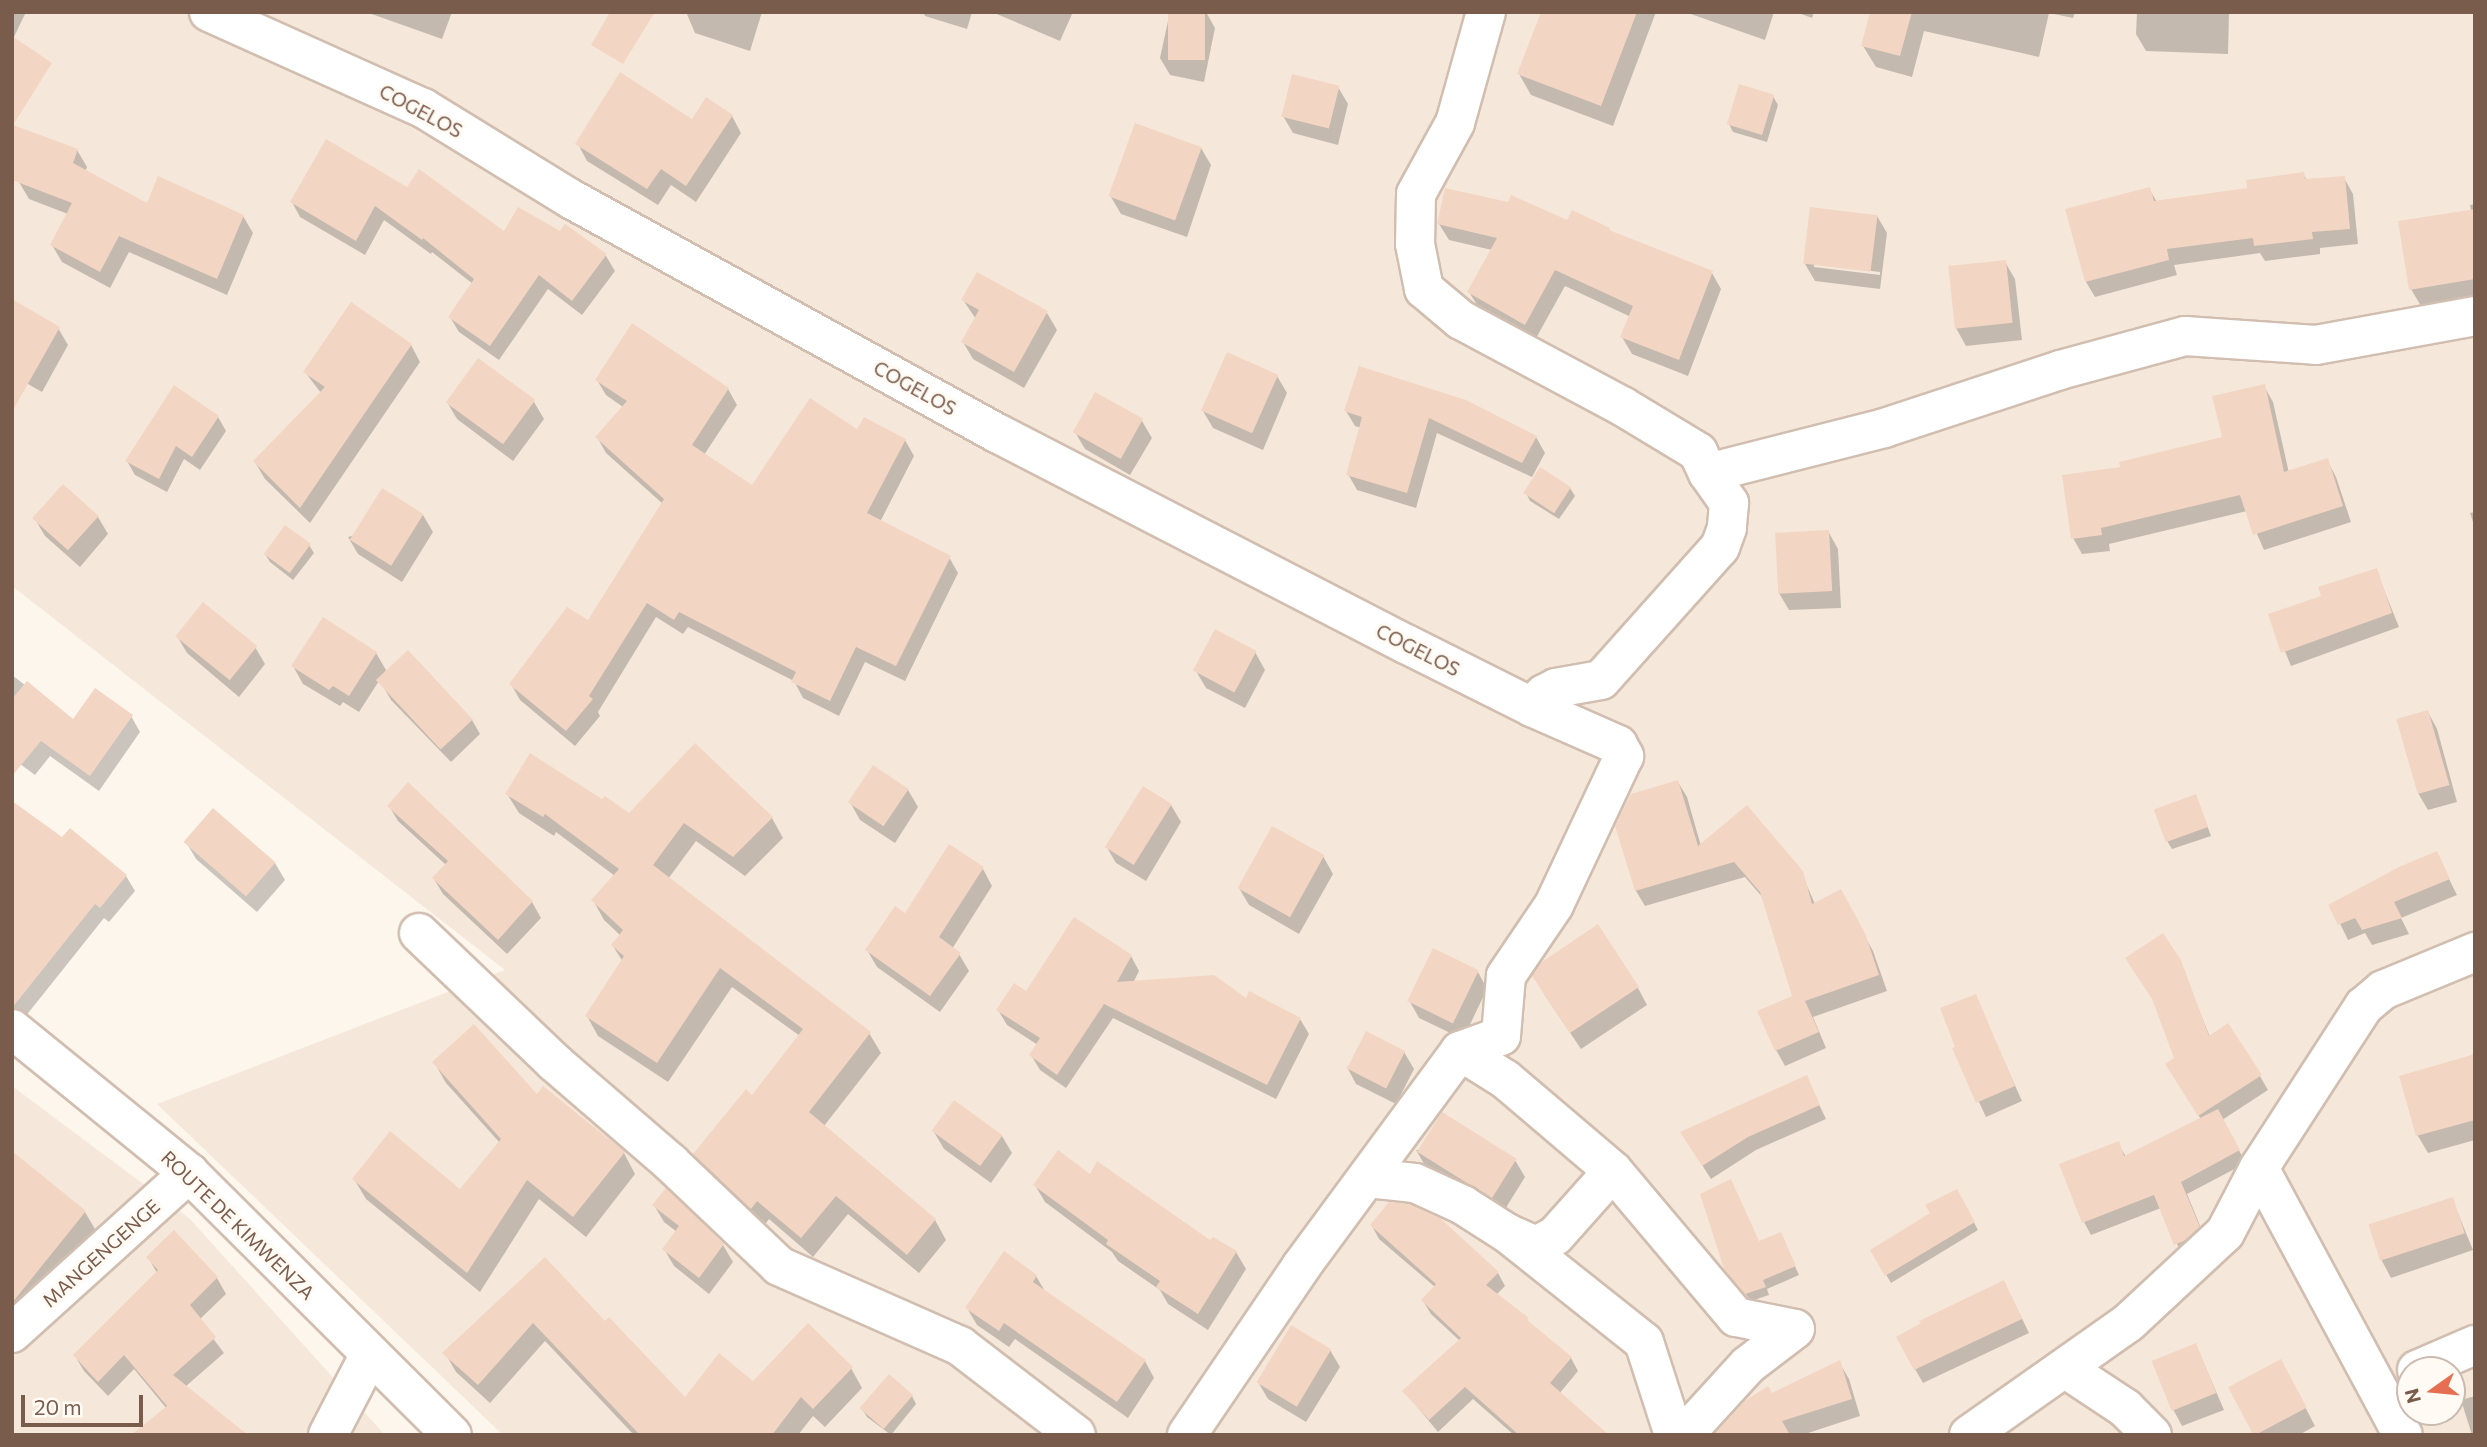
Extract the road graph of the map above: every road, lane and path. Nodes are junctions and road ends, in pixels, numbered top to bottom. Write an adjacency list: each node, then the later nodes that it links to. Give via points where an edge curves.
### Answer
1 (209, 12): 5 (street, COGELOS, via 423,108 571,199 999,434)
2 (1486, 12): 4 (street, via 1455,122 1416,194 1415,244 1424,289 1461,320 1682,441 1698,452)
3 (2475, 316): 4 (street, via 2316,345 2185,337 2060,370 1884,428)
4 (1708, 473): 5 (street, via 1729,503 1720,547 1601,680 1556,688)
5 (1532, 707): 9 (street, COGELOS, via 1618,745 1624,756 1555,905 1506,976 1501,1036)
6 (419, 933): 23 (street, via 779,1266 960,1346)
7 (2475, 952): 10 (street, via 2383,990 2364,1006)
8 (12, 1029): 12 (street, ROUTE DE KIMWENZA)
9 (1460, 1051): 11 (street, via 1505,1079); 13 (street)
10 (2259, 1168): 19 (street, via 2225,1233 2128,1323); 20 (street)
11 (1613, 1171): 14 (street, via 1555,1236 1536,1246); 26 (street, via 1736,1317 1795,1329 1748,1365)
12 (189, 1173): 15 (street, MANGENGENGE); 17 (street, ROUTE DE KIMWENZA)
13 (1368, 1178): 14 (street, via 1415,1183 1463,1205); 24 (street, via 1301,1267)
14 (1507, 1233): 25 (street, via 1644,1342)
15 (12, 1333)
16 (2475, 1345): 18 (street)
17 (370, 1354): 21 (street); 22 (street, ROUTE DE KIMWENZA)
18 (2449, 1356)
19 (2066, 1369): 27 (street); 28 (street, via 2125,1408)
20 (2394, 1380): 29 (street)
21 (328, 1435)
22 (452, 1435)
23 (1076, 1435)
24 (1187, 1435)
25 (1675, 1435)
26 (1684, 1435)
27 (1969, 1435)
28 (2152, 1435)
29 (2403, 1435)

